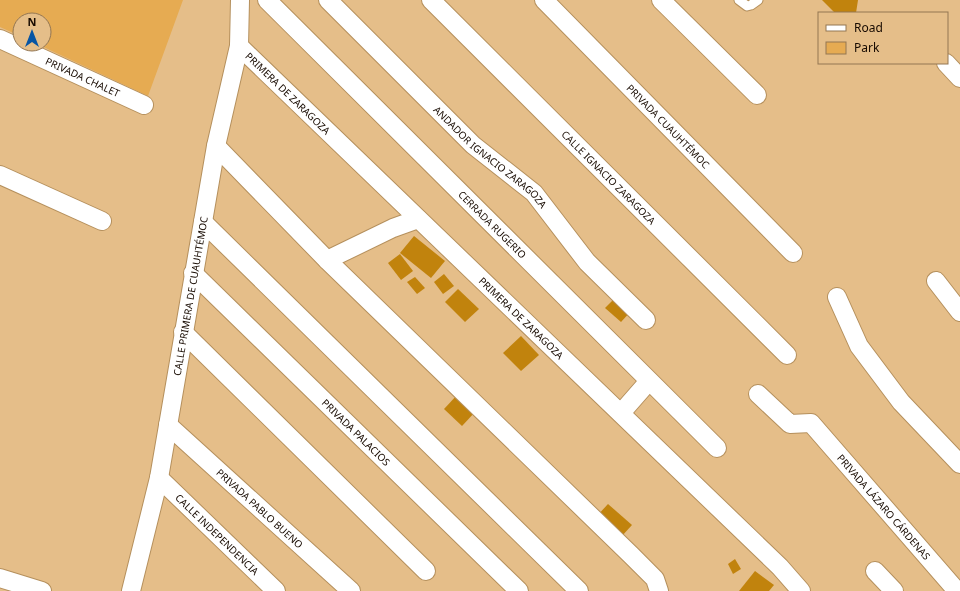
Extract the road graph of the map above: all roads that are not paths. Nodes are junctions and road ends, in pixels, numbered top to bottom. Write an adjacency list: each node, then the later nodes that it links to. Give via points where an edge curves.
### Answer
1 (240, 0): 10 (street, CALLE PRIMERA DE CUAUHTÉMOC)
2 (267, 0): 29 (street, CERRADA RUGERIO)
3 (328, 0): 26 (street, ANDADOR IGNACIO ZARAGOZA, via 473,145 534,193 587,262)
4 (431, 0): 28 (street, CALLE IGNACIO ZARAGOZA)
5 (544, 0): 20 (street, PRIVADA CUAUHTÉMOC)
6 (661, 0): 13 (street)
7 (739, 0): 8 (lane, via 747,6)
8 (758, 0)
9 (0, 39): 14 (street, PRIVADA CHALET)
10 (239, 46): 15 (street, CALLE PRIMERA DE CUAUHTÉMOC); 17 (street, PRIMERA DE ZARAGOZA)
11 (947, 64): 12 (street)
12 (960, 78)
13 (758, 95)
14 (144, 105)
15 (216, 146): 19 (street, CALLE PRIMERA DE CUAUHTÉMOC); 21 (street)
16 (0, 176): 18 (street)
17 (418, 218): 21 (street); 31 (street, PRIMERA DE ZARAGOZA)
18 (102, 221)
19 (203, 222): 22 (street, CALLE PRIMERA DE CUAUHTÉMOC); 44 (street)
20 (793, 253)
21 (327, 260): 45 (street, via 631,555 655,579)
22 (193, 273): 27 (street, CALLE PRIMERA DE CUAUHTÉMOC); 43 (street, PRIVADA PALACIOS)
23 (936, 281): 25 (street)
24 (837, 297): 34 (street, via 859,346 901,402)
25 (960, 312)
26 (646, 320)
27 (183, 332): 32 (street, CALLE PRIMERA DE CUAUHTÉMOC); 36 (street)
28 (787, 355)
29 (649, 381): 31 (street); 33 (street, CERRADA RUGERIO)
30 (758, 394): 48 (street, PRIVADA LÁZARO CÁRDENAS, via 790,424 811,422)
31 (621, 413): 46 (street, PRIMERA DE ZARAGOZA, via 780,567)
32 (168, 425): 35 (street, CALLE PRIMERA DE CUAUHTÉMOC); 42 (street, PRIVADA PABLO BUENO)
33 (718, 448)
34 (960, 464)
35 (159, 478): 40 (street, CALLE PRIMERA DE CUAUHTÉMOC); 41 (street, CALLE INDEPENDENCIA)
36 (426, 571)
37 (874, 571): 47 (street)
38 (0, 578): 39 (street)
39 (42, 591)
40 (131, 591)
41 (276, 591)
42 (351, 591)
43 (520, 591)
44 (579, 591)
45 (659, 591)
46 (801, 591)
47 (894, 591)
48 (957, 591)

